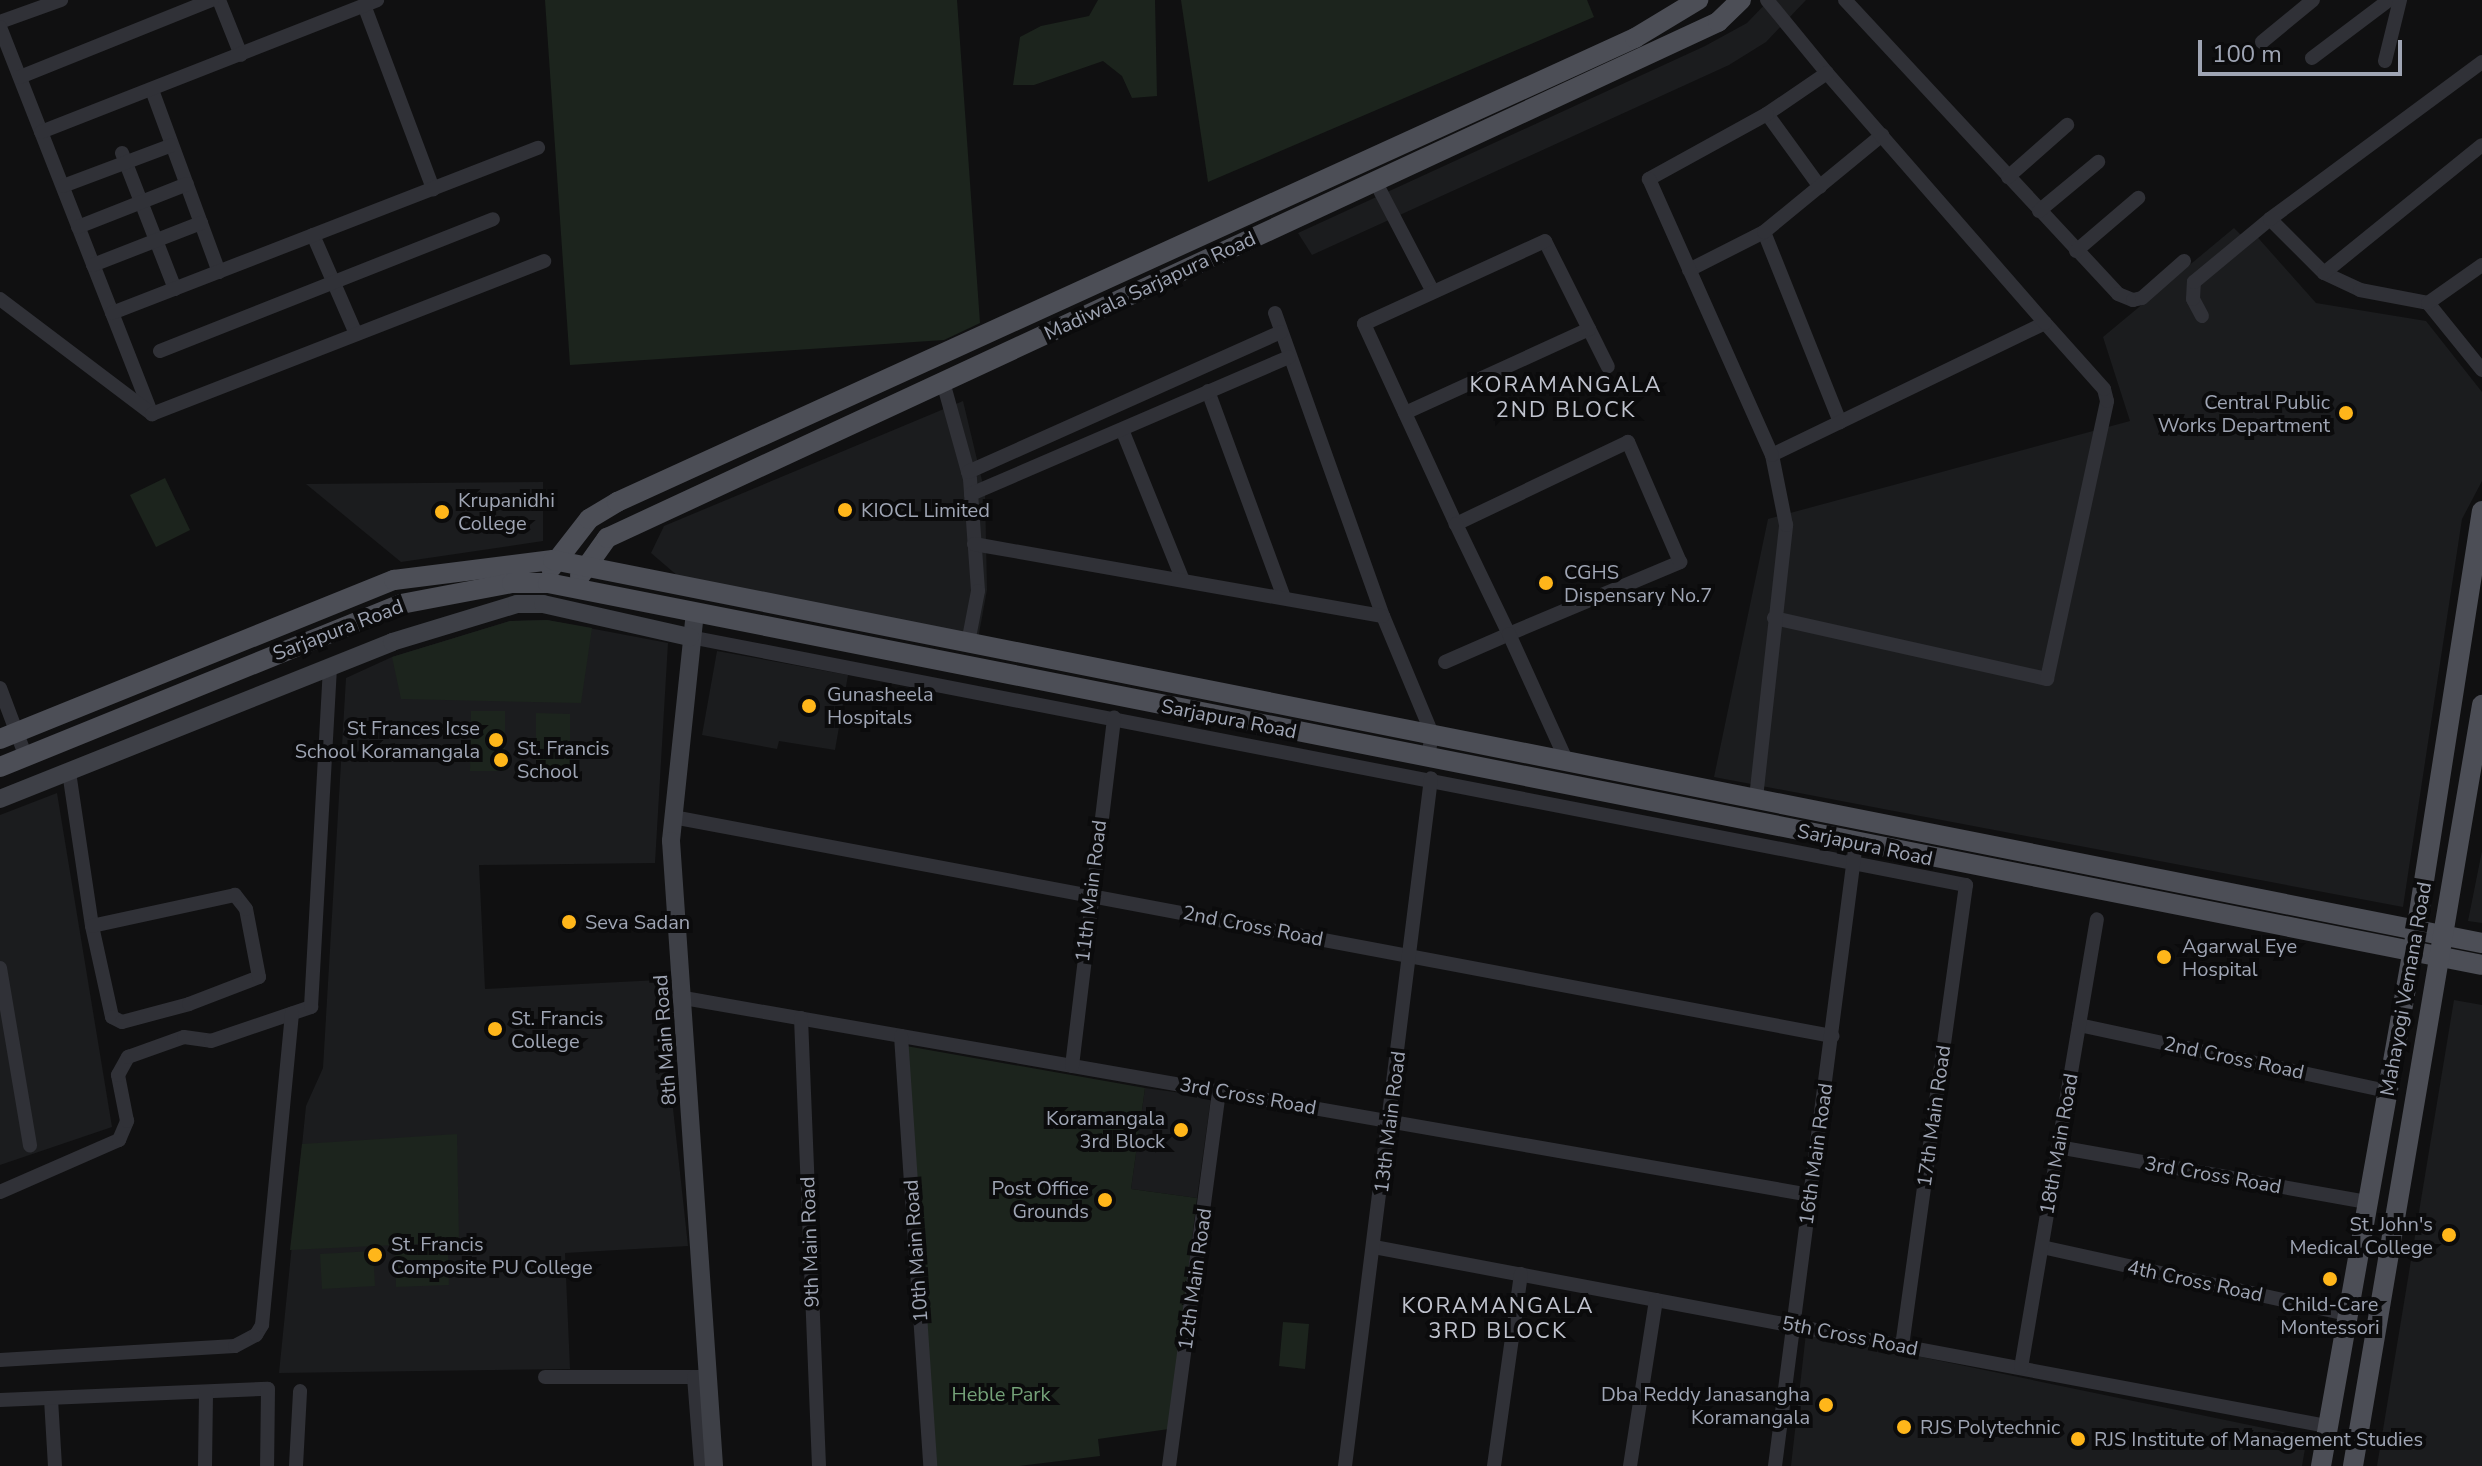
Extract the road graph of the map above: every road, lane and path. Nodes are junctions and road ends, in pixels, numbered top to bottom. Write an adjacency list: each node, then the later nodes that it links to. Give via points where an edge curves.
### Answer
1 (61, 0): 12 (street)
2 (212, 0): 19 (street)
3 (219, 0): 14 (street)
4 (1698, 0): 21 (main road, Madiwala Sarjapura Road, via 1635,38)
5 (1741, 0): 23 (main road, Madiwala Sarjapura Road, via 1718,22)
6 (1767, 0): 18 (street)
7 (1845, 0): 32 (street)
8 (2313, 0): 13 (street)
9 (2389, 0): 15 (street)
10 (2400, 0): 16 (street)
11 (370, 3): 14 (street); 37 (street)
12 (0, 25): 19 (street)
13 (2262, 42)
14 (241, 55): 20 (street)
15 (2312, 58)
16 (2385, 61)
17 (2482, 62): 42 (street)
18 (1827, 73): 22 (street); 26 (street)
19 (20, 77): 25 (street)
20 (152, 90): 25 (street); 27 (street)
21 (1491, 102): 23 (main road); 84 (main road, Madiwala Sarjapura Road, via 617,502 589,519)
22 (1767, 114): 36 (street); 53 (street, via 1649,179)
23 (1504, 121): 33 (main road, Madiwala Sarjapura Road)
24 (2067, 125): 32 (street)
25 (41, 132): 35 (street)
26 (1882, 135): 36 (street); 64 (street)
27 (172, 145): 30 (street); 34 (street)
28 (2482, 145): 55 (street)
29 (538, 148): 37 (street)
30 (124, 158): 35 (street); 39 (street)
31 (2098, 162): 40 (street)
32 (2008, 177): 40 (street)
33 (1375, 181): 58 (street); 72 (main road, Madiwala Sarjapura Road)
34 (187, 184): 39 (street); 43 (street)
35 (63, 186): 44 (street)
36 (1820, 187): 45 (street)
37 (433, 189): 46 (street)
38 (2138, 198): 48 (street)
39 (141, 202): 44 (street); 47 (street)
40 (2039, 211): 48 (street)
41 (493, 219): 56 (street)
42 (2270, 219): 55 (street); 63 (street, via 2194,282 2193,299)
43 (201, 223): 47 (street); 54 (street)
44 (78, 227): 51 (street)
45 (1764, 232): 53 (street); 76 (street)
46 (313, 235): 54 (street); 56 (street)
47 (156, 241): 51 (street); 57 (street)
48 (2076, 251): 50 (street, via 2107,284 2133,300)
49 (544, 261): 67 (street)
50 (2184, 261)
51 (93, 265): 61 (street)
52 (2482, 265): 60 (street)
53 (1689, 270): 78 (street)
54 (219, 272): 57 (street)
55 (2324, 273): 60 (street, via 2360,290)
56 (333, 283): 67 (street); 68 (street)
57 (175, 289): 61 (street)
58 (1433, 292): 65 (street, via 1545,241); 74 (street, via 1364,324)
59 (0, 299): 75 (street)
60 (2428, 303): 71 (street)
61 (112, 313): 75 (street)
62 (1275, 313): 66 (street)
63 (2202, 316)
64 (2045, 323): 76 (street); 92 (street, via 2104,389 2107,401 2047,679)
65 (1589, 329): 70 (street); 74 (street)
66 (1281, 332): 69 (street); 79 (street)
67 (356, 334): 75 (street)
68 (160, 351)
69 (1289, 357): 73 (street); 91 (street)
70 (1608, 367)
71 (2482, 370)
72 (943, 382): 79 (street); 85 (main road, Madiwala Sarjapura Road, via 607,538)
73 (1208, 391): 77 (street); 89 (street)
74 (1405, 413): 82 (street)
75 (152, 414)
76 (1840, 422): 78 (street)
77 (1123, 432): 80 (street); 86 (street)
78 (1772, 455): 92 (street, via 1786,525)
79 (968, 472): 80 (street)
80 (971, 494): 83 (street)
81 (2482, 511): 120 (main road, Mahayogi Vemana Road)
82 (1456, 524): 93 (street); 93 (street, via 1628,442 1680,562)
83 (974, 544): 86 (street); 95 (street, via 978,591)
84 (553, 560): 85 (main road, Sarjapura Road); 87 (main road); 104 (main road, Sarjapura Road, via 394,580)
85 (584, 565): 88 (main road, Madiwala Sarjapura Road); 95 (main road, Sarjapura Road)
86 (1182, 578): 89 (street)
87 (548, 583): 88 (main road, Sarjapura Road); 105 (main road, Sarjapura Road, via 512,583 401,604)
88 (575, 588): 90 (main road, Sarjapura Road)
89 (1283, 595): 91 (street)
90 (695, 612): 94 (street, 8th Main Road); 99 (main road, Sarjapura Road)
91 (1383, 616): 103 (street)
92 (1774, 618): 111 (street)
93 (1509, 634): 97 (street); 107 (street)
94 (690, 637): 98 (street, Sarjapura Road, via 543,604 517,604); 102 (street, Sarjapura Road); 113 (street, 8th Main Road)
95 (968, 643): 96 (main road, Sarjapura Road)
96 (998, 648): 99 (main road); 103 (main road, Sarjapura Road)
97 (1445, 662)
98 (330, 667): 109 (street, Sarjapura Road); 129 (street, via 311,1007)
99 (993, 672): 106 (main road, Sarjapura Road)
100 (0, 688): 104 (street)
101 (2482, 705): 121 (main road, Mahayogi Vemana Road)
102 (1114, 718): 110 (street, Sarjapura Road); 118 (street, 11th Main Road)
103 (1432, 734): 106 (street); 107 (main road, Sarjapura Road)
104 (9, 736): 105 (street)
105 (26, 757): 108 (main road, Sarjapura Road)
106 (1428, 757): 114 (main road, Sarjapura Road)
107 (1567, 762): 111 (main road, Sarjapura Road)
108 (0, 767)
109 (69, 772): 112 (street, Sarjapura Road); 119 (street)
110 (1431, 778): 115 (street, Sarjapura Road); 124 (street, 13th Main Road)
111 (1756, 798): 120 (main road, Sarjapura Road)
112 (0, 799)
113 (673, 817): 118 (street, 2nd Cross Road); 128 (street, 8th Main Road)
114 (1856, 842): 115 (street, 16th Main Road); 117 (main road, Sarjapura Road)
115 (1854, 865): 116 (street, Sarjapura Road); 133 (street, 16th Main Road)
116 (1966, 885): 149 (street, 17th Main Road)
117 (2102, 892): 123 (main road, Sarjapura Road); 131 (street, 18th Main Road)
118 (1089, 895): 124 (street, 2nd Cross Road); 134 (street, 11th Main Road)
119 (92, 926): 119 (street, via 112,1017 122,1022 259,977 246,909 235,895)
120 (2416, 932): 121 (main road, Sarjapura Road); 123 (main road, Mahayogi Vemana Road)
121 (2443, 936): 122 (main road, Sarjapura Road); 125 (main road, Mahayogi Vemana Road)
122 (2482, 943)
123 (2412, 955): 125 (main road, Sarjapura Road); 136 (main road, Mahayogi Vemana Road)
124 (1410, 956): 133 (street, 2nd Cross Road); 137 (street, 13th Main Road)
125 (2438, 958): 126 (main road, Sarjapura Road); 173 (main road, Mahayogi Vemana Road)
126 (2482, 965)
127 (0, 968): 138 (street)
128 (684, 998): 130 (street, 3rd Cross Road); 153 (street, 8th Main Road)
129 (292, 1013): 140 (street, via 211,1041 184,1037 128,1057 118,1075 127,1121 119,1140); 150 (street, via 262,1325 256,1335 235,1346)
130 (801, 1018): 132 (street, 3rd Cross Road); 165 (street, 9th Main Road)
131 (2079, 1025): 136 (street, 2nd Cross Road); 139 (street, 18th Main Road)
132 (901, 1036): 134 (street, 3rd Cross Road); 166 (street, 10th Main Road)
133 (1832, 1036): 141 (street, 16th Main Road)
134 (1072, 1066): 135 (street, 3rd Cross Road)
135 (1219, 1091): 137 (street, 3rd Cross Road); 167 (street, 12th Main Road)
136 (2388, 1091): 142 (main road, Mahayogi Vemana Road)
137 (1390, 1121): 141 (street, 3rd Cross Road); 143 (street, 13th Main Road)
138 (30, 1145)
139 (2058, 1147): 142 (street, 3rd Cross Road); 144 (street, 18th Main Road)
140 (0, 1192)
141 (1811, 1195): 148 (street, 16th Main Road)
142 (2368, 1202): 147 (main road, Mahayogi Vemana Road)
143 (1374, 1247): 145 (street, 5th Cross Road); 168 (street, 13th Main Road)
144 (2042, 1247): 147 (street, 4th Cross Road); 151 (street, 18th Main Road)
145 (1521, 1274): 146 (street, 5th Cross Road); 169 (street)
146 (1656, 1300): 148 (street, 5th Cross Road); 170 (street)
147 (2348, 1314): 158 (main road, Mahayogi Vemana Road)
148 (1793, 1326): 149 (street, 5th Cross Road); 171 (street, 16th Main Road)
149 (1902, 1346): 151 (street, 5th Cross Road)
150 (0, 1360)
151 (2021, 1368): 158 (street, 5th Cross Road)
152 (545, 1377): 153 (street)
153 (702, 1377): 163 (street); 164 (street, 8th Main Road)
154 (300, 1391): 162 (street)
155 (206, 1392): 156 (street); 160 (street); 161 (street, via 268,1389)
156 (51, 1399): 157 (street); 159 (street)
157 (0, 1400)
158 (2327, 1426): 172 (main road, Mahayogi Vemana Road)
159 (55, 1466)
160 (205, 1466)
161 (267, 1466)
162 (296, 1466)
163 (701, 1466)
164 (714, 1466)
165 (819, 1466)
166 (930, 1466)
167 (1169, 1466)
168 (1345, 1466)
169 (1494, 1466)
170 (1630, 1466)
171 (1775, 1466)
172 (2321, 1466)
173 (2353, 1466)

